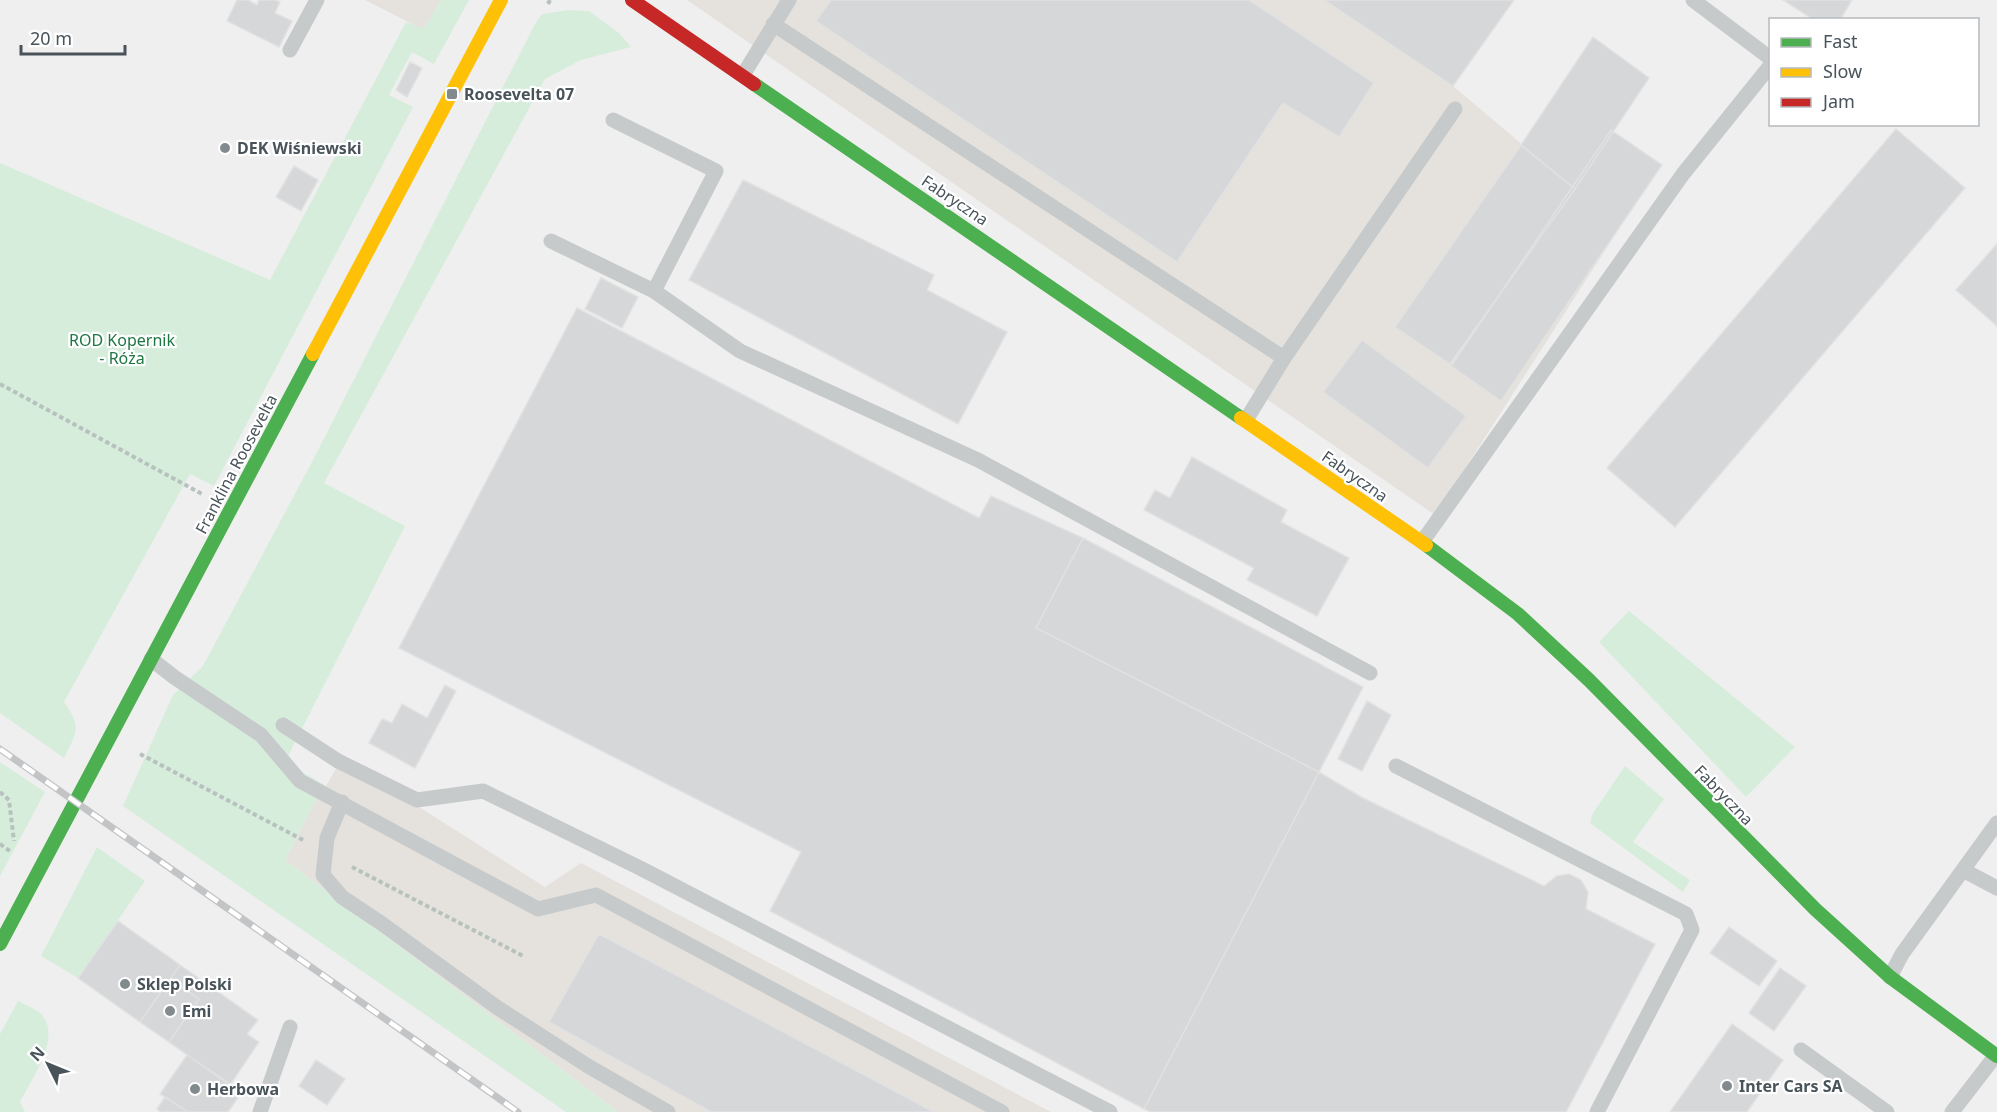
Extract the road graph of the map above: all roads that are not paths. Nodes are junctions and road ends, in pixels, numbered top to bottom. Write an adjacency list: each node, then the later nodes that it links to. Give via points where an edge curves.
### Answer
1 (317, 0): 7 (lane)
2 (501, 0): 18 (street, Franklina Roosevelta)
3 (632, 0): 10 (street, Fabryczna)
4 (1693, 0): 8 (lane)
5 (781, 3): 6 (lane)
6 (773, 24): 10 (lane); 15 (lane)
7 (290, 50)
8 (1769, 57)
9 (1769, 67): 17 (lane, via 1683,174)
10 (743, 75): 16 (street, Fabryczna)
11 (1455, 109): 15 (lane)
12 (613, 120): 14 (lane, via 716,171)
13 (551, 241): 14 (lane)
14 (654, 291): 19 (lane, via 740,351 978,460)
15 (1284, 358): 16 (lane)
16 (1246, 420): 17 (street, Fabryczna)
17 (1422, 543): 27 (street, Fabryczna, via 1518,614 1589,680 1815,909)
18 (152, 659): 22 (lane, via 261,735 300,781); 26 (street, Franklina Roosevelta)
19 (1370, 673)
20 (283, 725): 34 (lane, via 338,761 417,800 483,791 640,868)
21 (1396, 766): 35 (lane, via 1686,914 1692,930)
22 (342, 802): 32 (lane, via 327,838 323,875 342,897 498,1008); 33 (lane, via 538,909 596,896)
23 (1997, 823): 24 (lane)
24 (1963, 870): 25 (lane); 27 (lane, via 1902,954)
25 (1997, 888)
26 (0, 945)
27 (1890, 977): 30 (street, Fabryczna)
28 (290, 1027): 31 (lane)
29 (1801, 1050): 36 (lane)
30 (1996, 1056): 37 (lane)
31 (260, 1112)
32 (668, 1112)
33 (1002, 1112)
34 (1110, 1112)
35 (1597, 1112)
36 (1887, 1112)
37 (1952, 1112)

